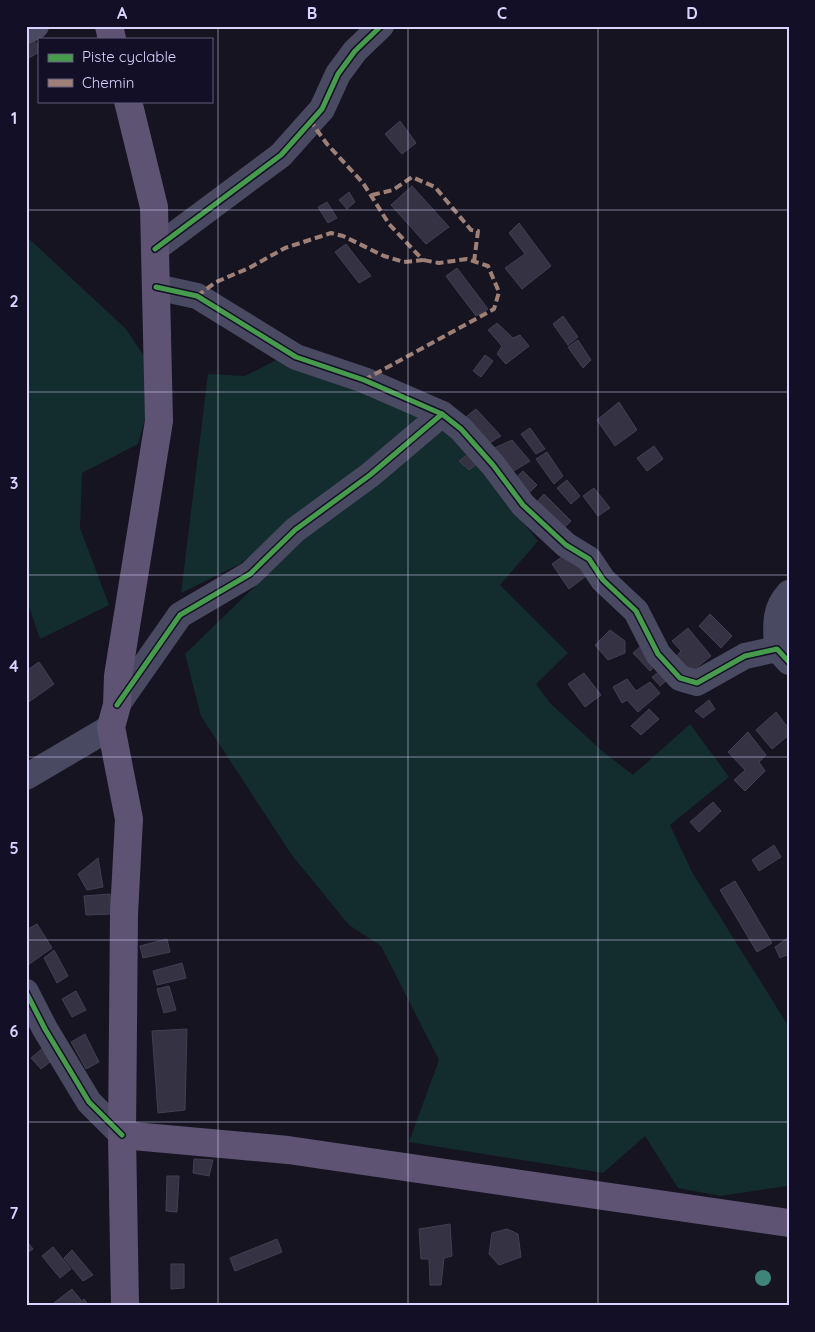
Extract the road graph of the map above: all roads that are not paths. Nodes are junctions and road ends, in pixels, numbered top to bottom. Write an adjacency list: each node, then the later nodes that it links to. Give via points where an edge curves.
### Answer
1 (36, 26): 3 (street)
2 (381, 26): 5 (street, via 355,51 338,74 322,109 282,155)
3 (26, 30)
4 (128, 102): 5 (main road, via 154,207)
5 (155, 249): 6 (main road)
6 (156, 287): 7 (street, via 197,296 296,357 364,380); 10 (main road, via 159,421)
7 (442, 414): 9 (street, via 461,429 523,505 566,544 589,559 603,580 636,611 658,654 680,678 697,682 745,656); 10 (street, via 370,475 295,530 250,574 180,615)
8 (789, 593): 9 (street, via 781,601 776,615)
9 (783, 655)
10 (114, 716): 11 (street); 14 (main road, via 130,819 124,914)
11 (26, 778)
12 (26, 992): 13 (street)
13 (36, 1031): 14 (street, via 89,1102)
14 (122, 1135): 15 (main road, via 288,1150); 16 (main road)
15 (789, 1223)
16 (125, 1306)

